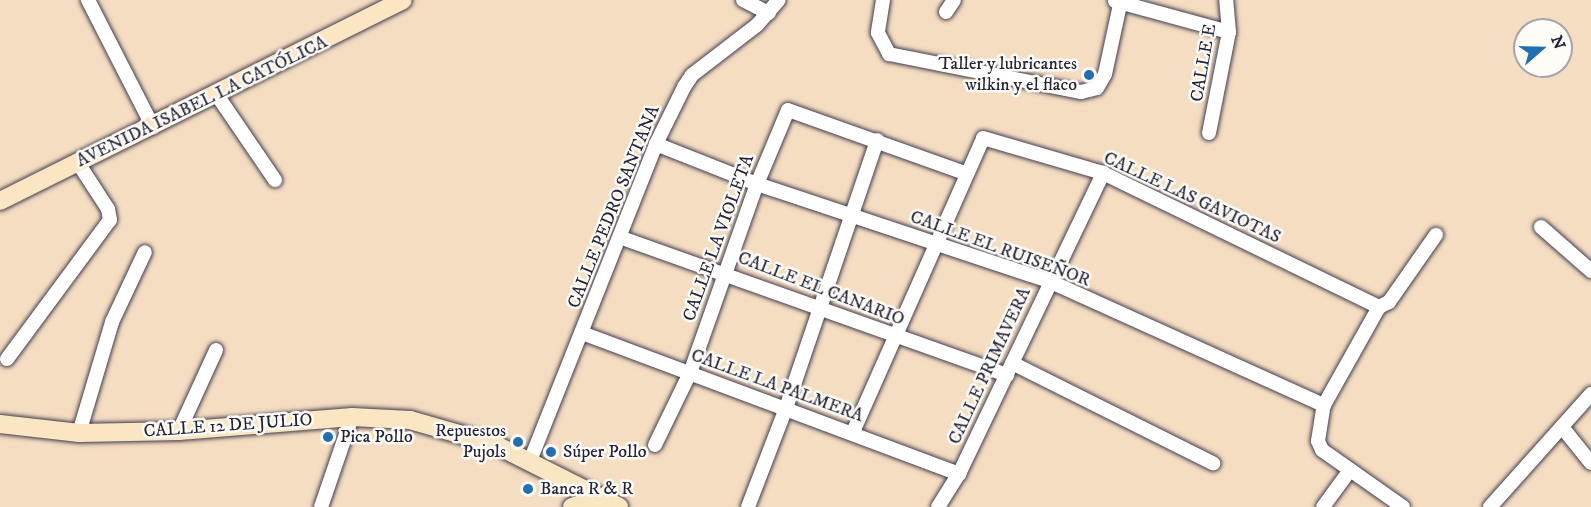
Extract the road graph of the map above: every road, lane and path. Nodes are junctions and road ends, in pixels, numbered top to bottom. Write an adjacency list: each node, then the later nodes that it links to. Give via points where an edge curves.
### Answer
1 (88, 0): 13 (street)
2 (404, 0): 12 (main road, AVENIDA ISABEL LA CATÓLICA)
3 (743, 0): 10 (street)
4 (779, 0): 10 (street, CALLE PEDRO SANTANA)
5 (883, 0): 8 (street, via 878,33 889,54 1081,92 1096,87 1105,74)
6 (954, 0): 9 (street)
7 (1226, 0): 11 (street, CALLE E)
8 (1118, 1): 11 (street)
9 (946, 12)
10 (769, 13): 16 (street, CALLE PEDRO SANTANA, via 692,75)
11 (1229, 32): 14 (street, CALLE E)
12 (217, 95): 13 (main road, AVENIDA ISABEL LA CATÓLICA); 20 (street)
13 (153, 127): 17 (main road, AVENIDA ISABEL LA CATÓLICA)
14 (1209, 133)
15 (877, 140): 18 (street); 21 (street, CALLE LA VIOLETA, via 788,110); 23 (street)
16 (656, 144): 21 (street, CALLE EL RUISEÑOR); 26 (street, CALLE PEDRO SANTANA)
17 (78, 163): 22 (main road, AVENIDA ISABEL LA CATÓLICA); 37 (street, via 106,206 110,220)
18 (965, 173): 19 (street, CALLE LAS GAVIOTAS, via 983,138); 27 (street)
19 (1103, 173): 31 (street, CALLE PRIMAVERA); 33 (street, CALLE LAS GAVIOTAS)
20 (275, 180)
21 (757, 184): 23 (street, CALLE EL RUISEÑOR); 30 (street, CALLE LA VIOLETA)
22 (0, 201)
23 (849, 214): 27 (street, CALLE EL RUISEÑOR); 32 (street)
24 (1541, 227): 29 (street)
25 (1436, 235): 33 (street, via 1389,302)
26 (622, 238): 30 (street, CALLE EL CANARIO); 34 (street, CALLE PEDRO SANTANA)
27 (936, 245): 31 (street, CALLE EL RUISEÑOR); 35 (street)
28 (145, 252): 48 (street, via 112,322)
29 (1591, 271)
30 (724, 272): 32 (street, CALLE EL CANARIO); 39 (street, CALLE LA VIOLETA)
31 (1049, 281): 38 (street, CALLE PRIMAVERA); 41 (street, CALLE EL RUISEÑOR)
32 (818, 307): 35 (street, CALLE EL CANARIO); 42 (street)
33 (1379, 308): 41 (street)
34 (582, 333): 39 (street, CALLE LA PALMERA); 50 (street, CALLE PEDRO SANTANA)
35 (895, 336): 38 (street, CALLE EL CANARIO); 47 (street)
36 (216, 350): 46 (street)
37 (7, 359)
38 (1010, 369): 51 (street, CALLE EL CANARIO); 54 (street, CALLE PRIMAVERA)
39 (690, 373): 42 (street, CALLE LA PALMERA); 49 (street, CALLE LA VIOLETA)
40 (1591, 394): 45 (street)
41 (1324, 405): 53 (street, via 1319,446)
42 (786, 408): 47 (street, CALLE LA PALMERA); 59 (street)
43 (352, 417): 46 (main road, CALLE 12 DE JULIO); 50 (main road, CALLE 12 DE JULIO, via 381,416 435,424); 56 (street)
44 (0, 424): 48 (main road, CALLE 12 DE JULIO)
45 (1562, 427): 52 (street); 63 (street)
46 (179, 431): 48 (main road, CALLE 12 DE JULIO)
47 (853, 432): 54 (street, CALLE LA PALMERA)
48 (79, 433)
49 (655, 445)
50 (530, 461): 55 (main road, CALLE 12 DE JULIO)
51 (1213, 463)
52 (1591, 463)
53 (1350, 470): 61 (street); 62 (street)
54 (959, 474): 60 (street, CALLE PRIMAVERA)
55 (601, 497): 57 (main road); 58 (main road, CALLE 12 DE JULIO)
56 (321, 507)
57 (572, 507)
58 (619, 507)
59 (747, 507)
60 (938, 507)
61 (1323, 507)
62 (1403, 507)
63 (1490, 507)

